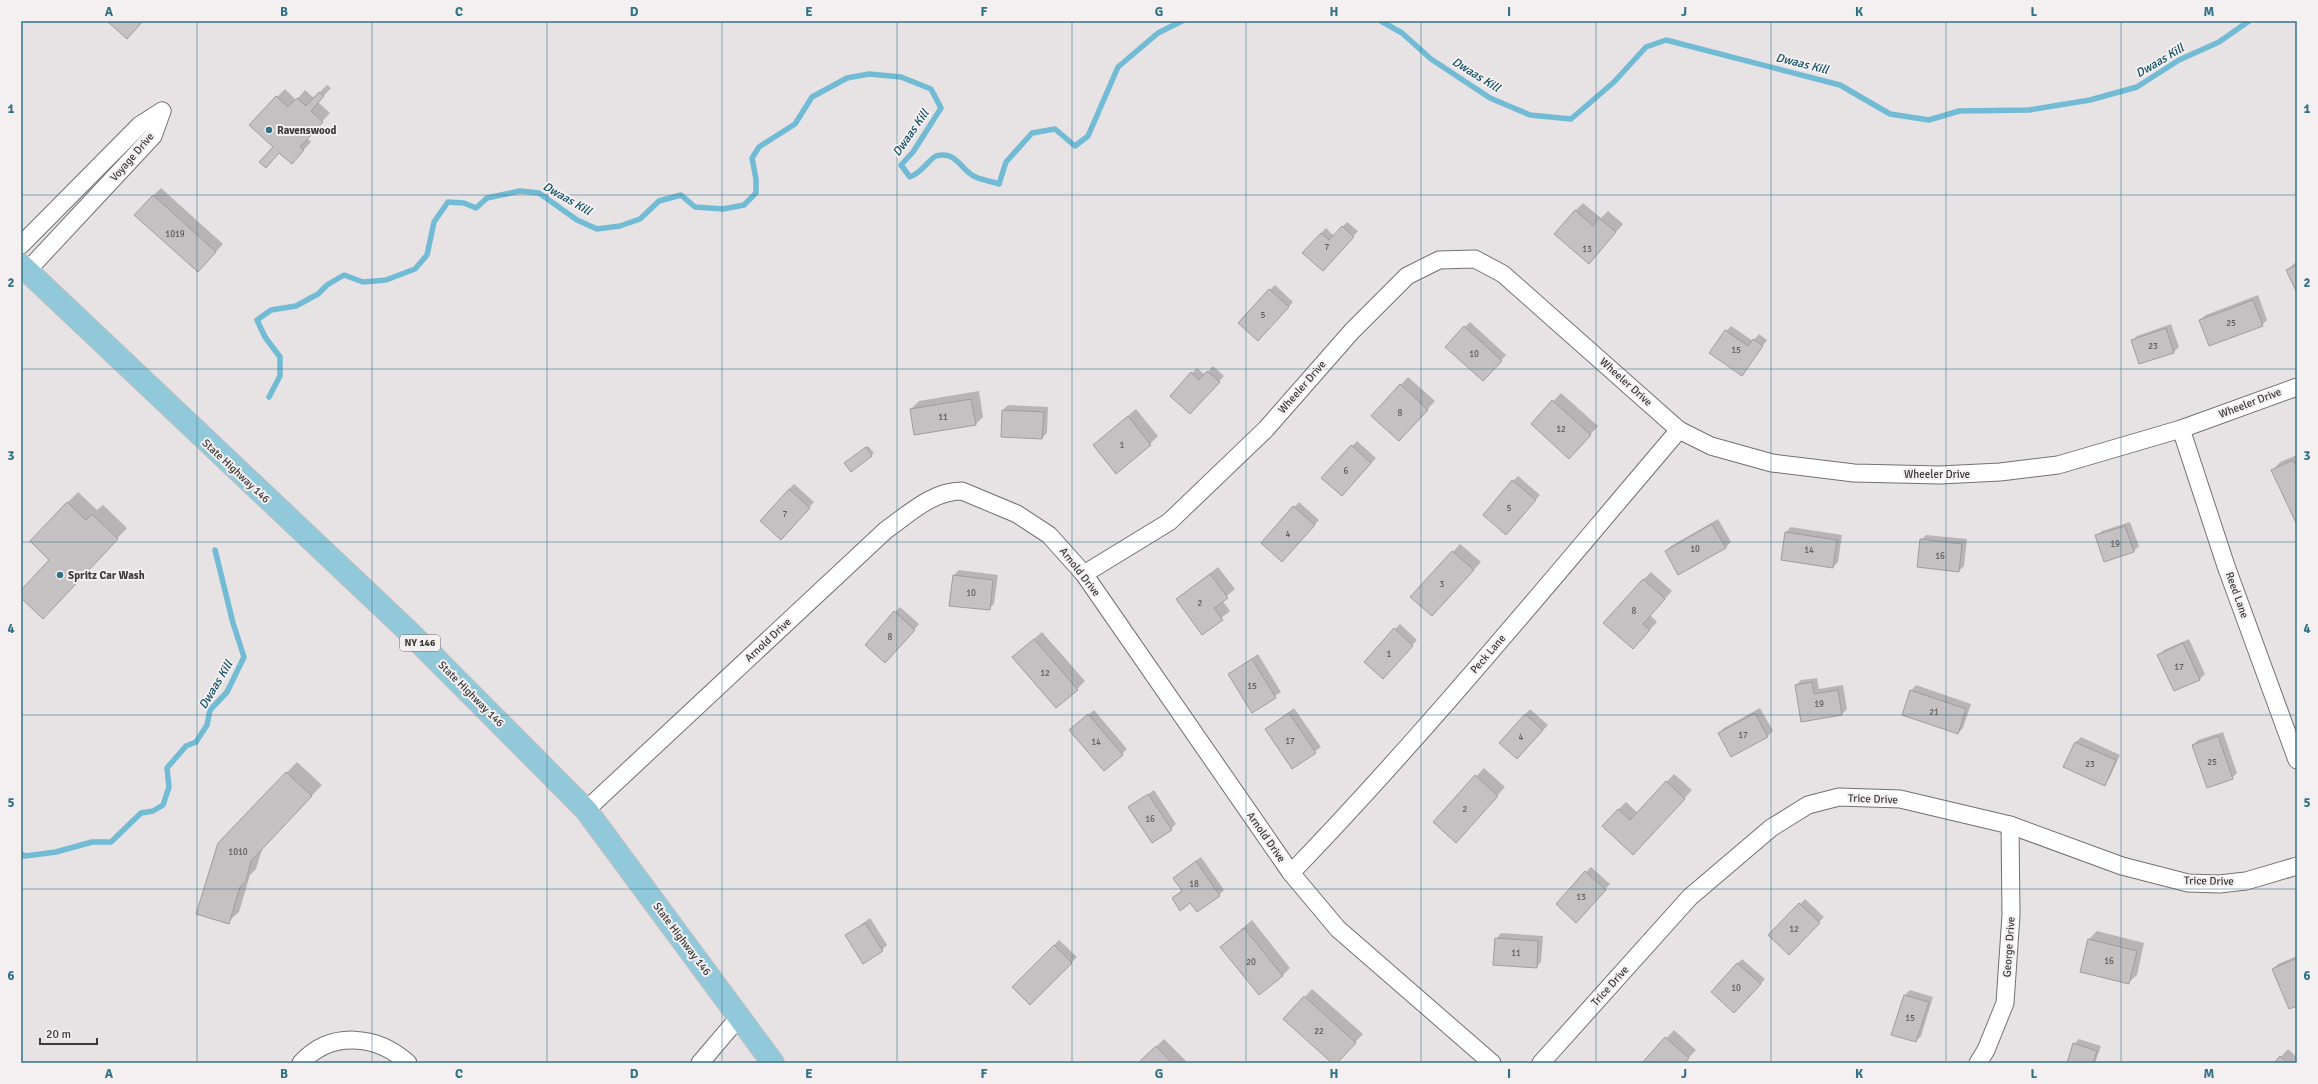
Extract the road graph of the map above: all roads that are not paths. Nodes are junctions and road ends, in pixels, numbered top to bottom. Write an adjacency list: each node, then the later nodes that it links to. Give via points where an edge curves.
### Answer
1 (21, 245): 2 (street, Voyage Drive, via 140,125 162,111 153,136)
2 (24, 268): 8 (main road, State Highway 146 / NY 146, via 408,631)
3 (2297, 386): 4 (street, Wheeler Drive)
4 (2182, 429): 5 (street, Wheeler Drive, via 2058,465 2000,472 1940,475 1854,473 1772,463 1712,446); 7 (street, Reed Lane, via 2226,566)
5 (1679, 430): 6 (street, Wheeler Drive, via 1503,274 1475,259 1439,260 1406,276 1352,331 1266,429 1169,522); 11 (street, Peck Lane, via 1472,673)
6 (1084, 574): 8 (street, Arnold Drive, via 1049,534 1018,514 962,490 932,497 886,530); 11 (street, Arnold Drive)
7 (2297, 760)
8 (586, 810): 12 (main road, State Highway 146 / NY 146)
9 (2010, 826): 10 (street, Trice Drive, via 2122,866 2188,883 2219,884 2246,881); 18 (street, Trice Drive, via 1900,799 1839,798 1808,805 1771,828 1690,897); 19 (street, George Drive, via 2011,915 2005,1003)
10 (2297, 866)
11 (1291, 873): 17 (street, Arnold Drive, via 1338,929)
12 (740, 1016): 15 (street); 16 (main road, State Highway 146 / NY 146)
13 (301, 1063): 14 (street, via 319,1049 337,1042 356,1039 380,1045)
14 (408, 1063)
15 (700, 1063)
16 (773, 1063)
17 (1492, 1063)
18 (1541, 1063)
19 (1978, 1063)

